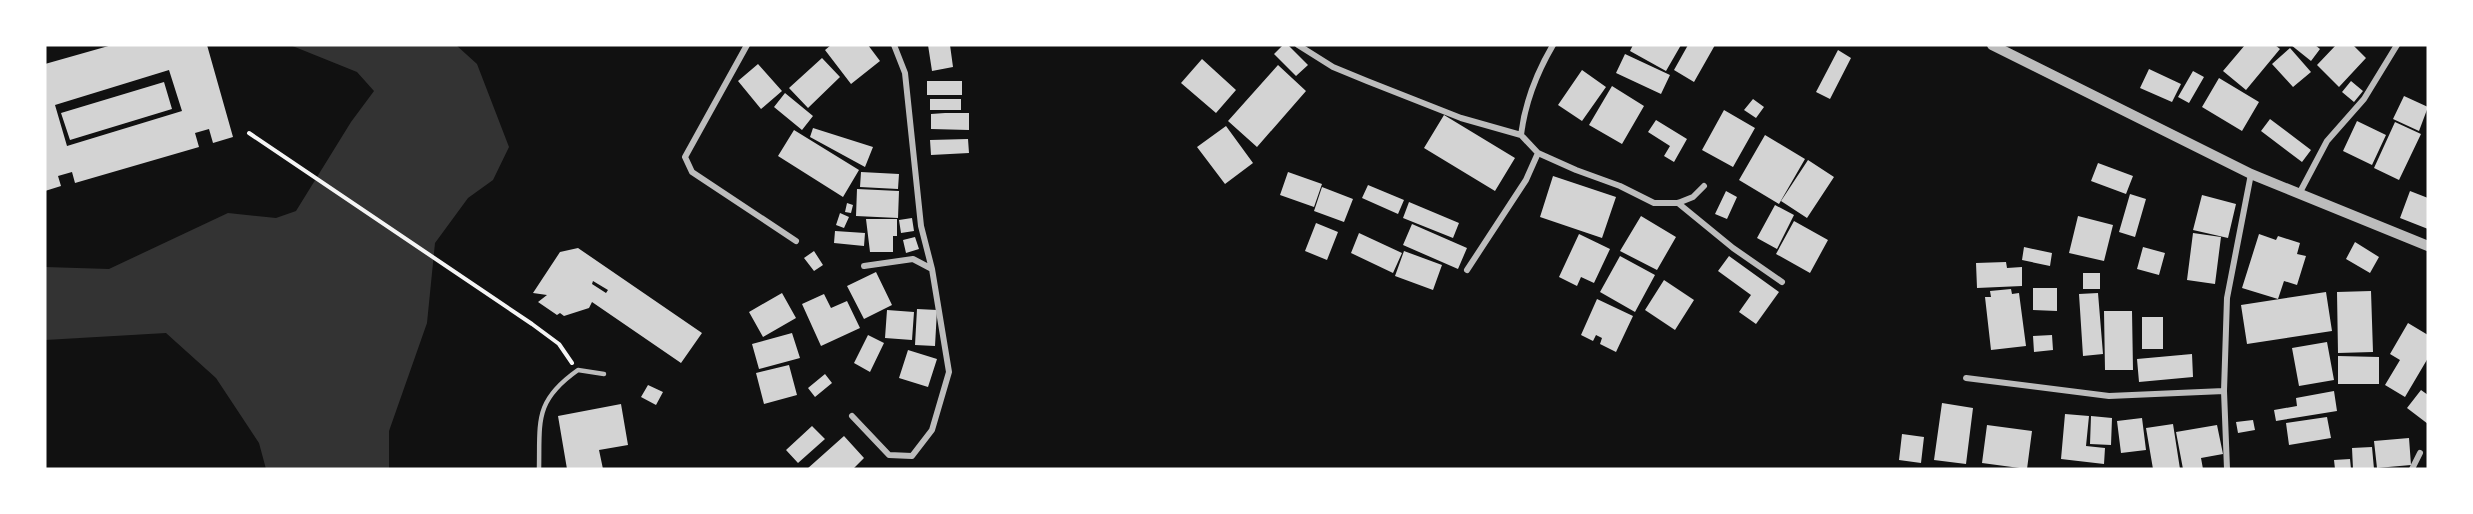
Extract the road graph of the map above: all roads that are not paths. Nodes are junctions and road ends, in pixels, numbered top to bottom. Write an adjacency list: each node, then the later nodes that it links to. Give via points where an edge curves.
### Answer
1 (747, 45): 13 (street, via 685,157 692,172)
2 (894, 45): 16 (street, via 904,73 921,226)
3 (1298, 45): 7 (street, via 1333,67 1367,81 1461,118)
4 (1553, 45): 7 (street, via 1524,110)
5 (1992, 45): 9 (street)
6 (2397, 45): 11 (street, via 2364,99 2327,141)
7 (1521, 135): 8 (street)
8 (1538, 153): 12 (street, via 1654,203); 17 (street, via 1526,180)
9 (2251, 174): 11 (street); 21 (street, via 2227,298)
10 (1704, 186): 12 (street, via 1693,197)
11 (2299, 194): 14 (street)
12 (1678, 203): 18 (street)
13 (796, 241)
14 (2428, 246)
15 (864, 266): 16 (street, via 913,259)
16 (932, 269): 22 (street, via 949,372 932,430 912,456 890,455)
17 (1467, 270)
18 (1782, 282)
19 (604, 374): 24 (lane, via 578,370 559,383 540,413)
20 (1966, 378): 21 (street, via 2109,396)
21 (2224, 391): 25 (street)
22 (852, 417)
23 (2420, 453): 26 (street)
24 (539, 469)
25 (2227, 469)
26 (2412, 469)

